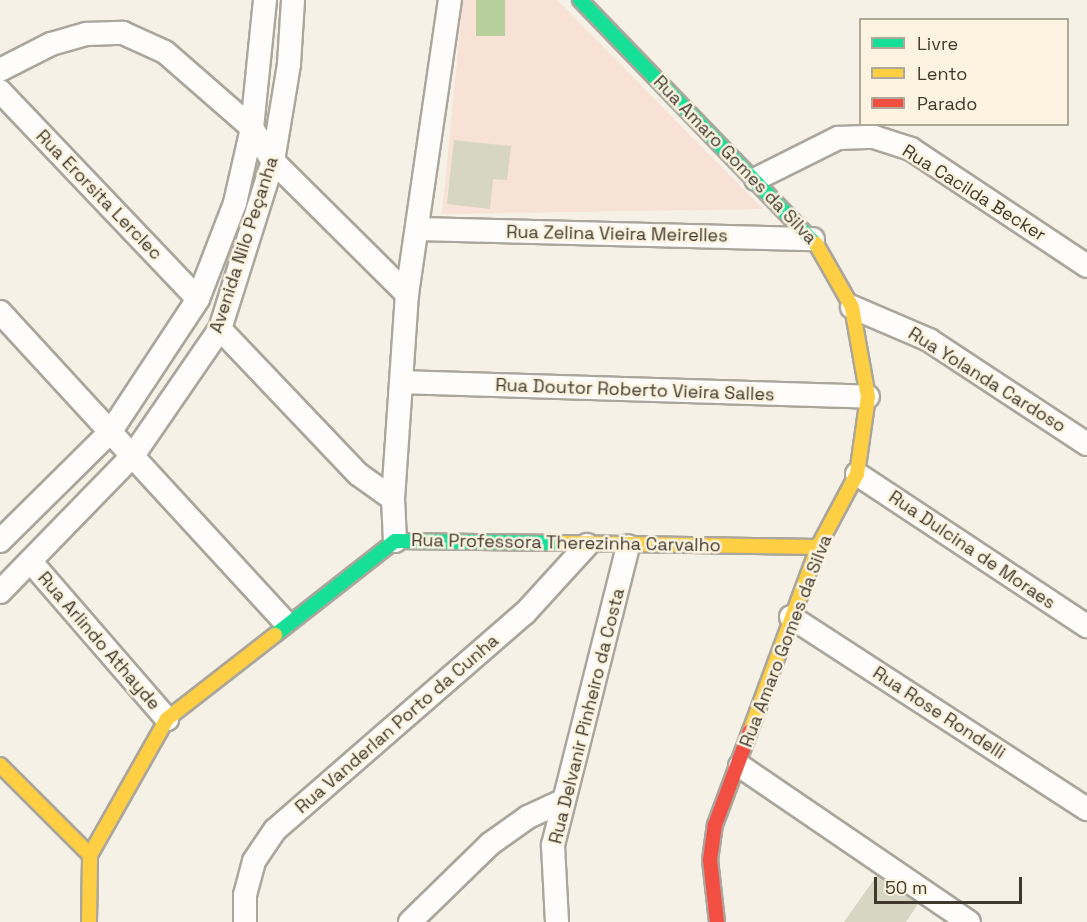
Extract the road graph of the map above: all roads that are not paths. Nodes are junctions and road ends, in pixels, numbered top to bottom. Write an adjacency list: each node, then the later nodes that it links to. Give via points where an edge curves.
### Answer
1 (266, 0): 7 (street, Avenida Nilo Peçanha)
2 (293, 0): 8 (street, Avenida Nilo Peçanha, via 290,64)
3 (450, 0): 10 (street)
4 (580, 0): 9 (street, Rua Amaro Gomes da Silva)
5 (0, 70): 7 (street, via 51,44 123,33 165,52)
6 (0, 91): 14 (street, Rua Erorsita Lerclec)
7 (252, 128): 8 (street); 14 (street, Avenida Nilo Peçanha, via 236,203)
8 (273, 161): 13 (street); 17 (street, Avenida Nilo Peçanha)
9 (756, 179): 11 (street, Rua Amaro Gomes da Silva); 12 (street, Rua Cacilda Becker, via 798,153 838,138 874,137 911,149)
10 (420, 230): 11 (street, Rua Zelina Vieira Meirelles); 13 (street)
11 (813, 239): 15 (street, Rua Amaro Gomes da Silva)
12 (1087, 266)
13 (407, 294): 18 (street)
14 (198, 299): 20 (street, Avenida Nilo Peçanha)
15 (852, 307): 19 (street, Rua Amaro Gomes da Silva); 21 (street, Rua Yolanda Cardoso, via 930,340)
16 (0, 312): 20 (street)
17 (220, 329): 22 (street, Avenida Nilo Peçanha); 24 (street, via 358,474)
18 (402, 382): 19 (street, Rua Doutor Roberto Vieira Salles); 24 (street)
19 (867, 397): 23 (street, Rua Amaro Gomes da Silva)
20 (111, 431): 22 (street); 25 (street, Avenida Nilo Peçanha)
21 (1087, 444)
22 (134, 454): 30 (street, Avenida Nilo Peçanha); 33 (street)
23 (857, 474): 29 (street, Rua Amaro Gomes da Silva); 34 (street, Rua Dulcina de Moraes)
24 (393, 499): 26 (street)
25 (2, 536)
26 (395, 541): 27 (street, Rua Professora Therezinha Carvalho); 33 (street, Rua Professora Therezinha Carvalho)
27 (587, 545): 28 (street, Rua Professora Therezinha Carvalho); 42 (street, Rua Vanderlan Porto da Cunha, via 525,613 275,830 254,861 245,895)
28 (628, 546): 29 (street, Rua Professora Therezinha Carvalho); 38 (street, Rua Delvanir Pinheiro da Costa)
29 (818, 547): 32 (street, Rua Amaro Gomes da Silva)
30 (31, 562): 31 (street, Avenida Nilo Peçanha); 35 (street, Rua Arlindo Athayde)
31 (0, 592)
32 (791, 617): 37 (street, Rua Amaro Gomes da Silva); 39 (street, Rua Rose Rondelli)
33 (285, 622): 35 (street, Rua Professora Therezinha Carvalho)
34 (1087, 626)
35 (167, 719): 40 (street, Rua Professora Therezinha Carvalho)
36 (0, 765): 40 (street)
37 (740, 766): 45 (street, Rua Amaro Gomes da Silva, via 715,825 710,860); 46 (street)
38 (562, 801): 43 (street, via 528,817 490,844); 44 (street, Rua Delvanir Pinheiro da Costa, via 553,845)
39 (1087, 809)
40 (90, 855): 41 (street, Rua Professora Therezinha Carvalho)
41 (89, 922)
42 (245, 922)
43 (410, 922)
44 (557, 922)
45 (717, 922)
46 (969, 922)

